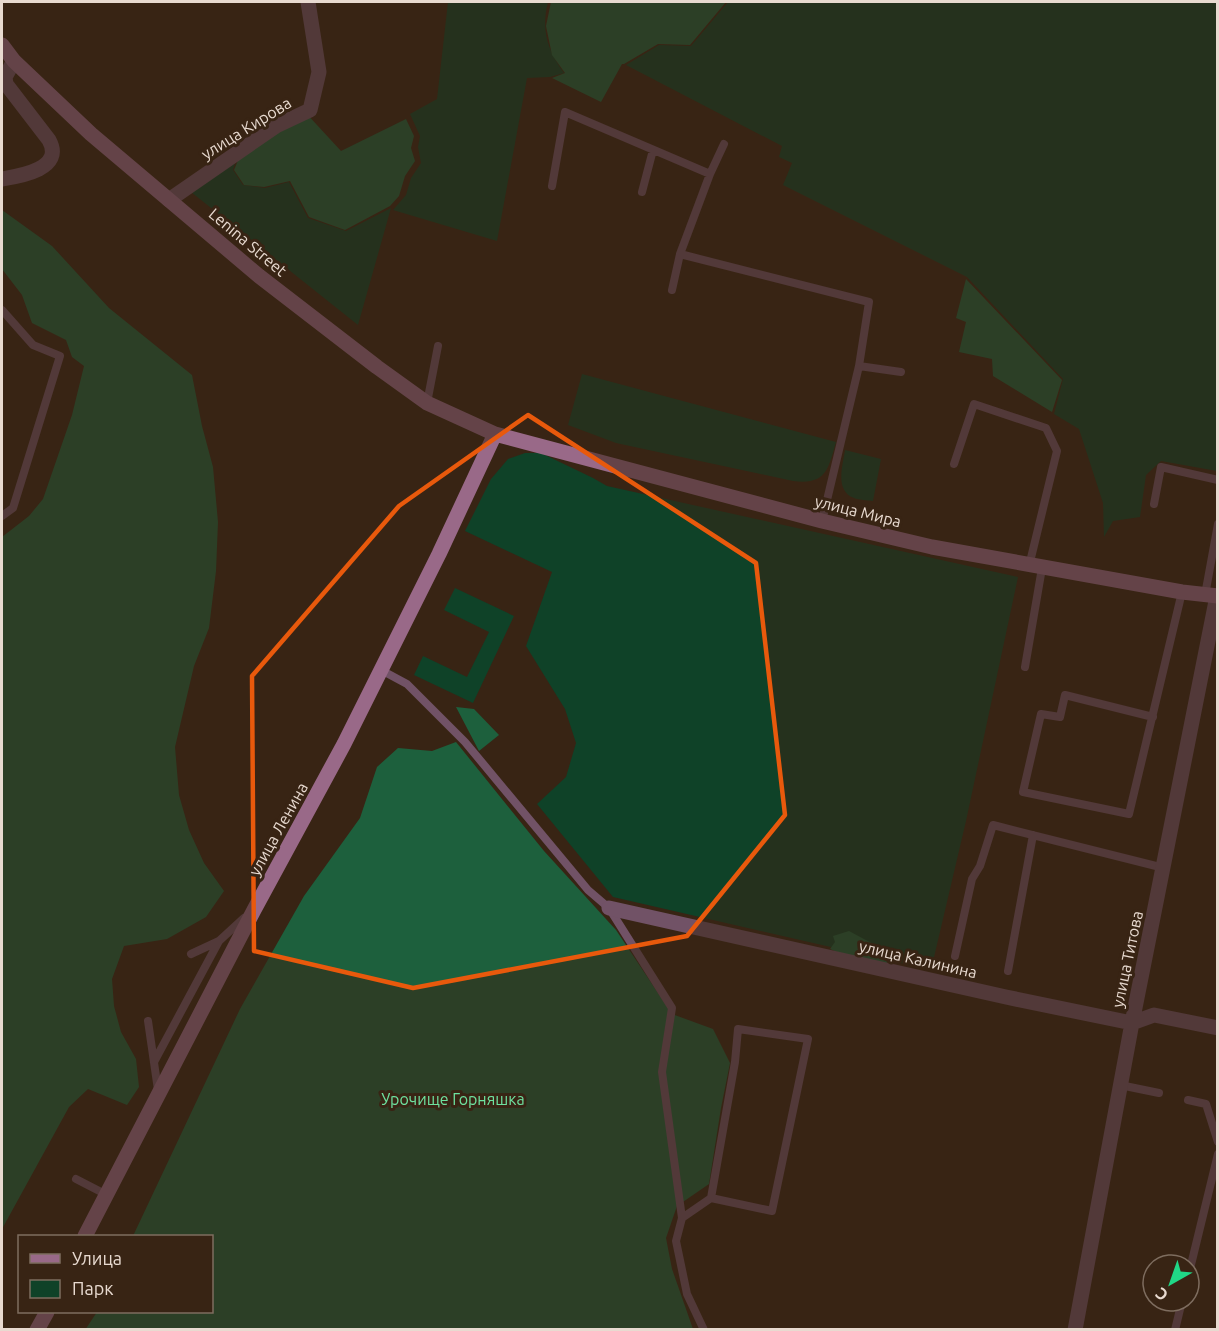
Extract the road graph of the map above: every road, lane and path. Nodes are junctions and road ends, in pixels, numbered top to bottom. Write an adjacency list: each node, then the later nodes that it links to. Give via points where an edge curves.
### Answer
1 (308, 2): 10 (street, улица Кирова, via 319,72 310,110 276,126)
2 (2, 45): 3 (main road, Lenina Street)
3 (14, 61): 7 (street, via 5,77 6,84 49,140 53,153 40,169); 10 (main road, Lenina Street)
4 (724, 144): 6 (lane)
5 (652, 150): 6 (lane); 8 (lane, via 565,112); 9 (lane)
6 (710, 174): 11 (lane)
7 (2, 179)
8 (552, 186)
9 (642, 192)
10 (169, 200): 17 (main road, Lenina Street, via 259,276)
11 (680, 254): 12 (lane); 15 (lane, via 869,302)
12 (672, 290)
13 (2, 310): 22 (lane, via 33,345 60,356 13,508)
14 (438, 346): 17 (lane)
15 (859, 366): 16 (lane); 23 (lane)
16 (901, 372)
17 (427, 403): 18 (main road, Lenina Street)
18 (495, 435): 23 (main road, улица Мира); 29 (main road, улица Ленина)
19 (954, 464): 25 (lane, via 974,404 1046,428 1057,451)
20 (1218, 480): 21 (lane, via 1161,466)
21 (1154, 504)
22 (2, 516)
23 (822, 521): 25 (main road, улица Мира)
24 (1218, 524): 27 (lane)
25 (1036, 567): 26 (main road, улица Мира); 28 (lane)
26 (1182, 592): 27 (main road, улица Мира); 30 (lane)
27 (1213, 596): 32 (street, улица Титова)
28 (1025, 667)
29 (381, 670): 33 (lane, via 407,684 465,742 588,890); 34 (main road, улица Ленина)
30 (1153, 717): 30 (lane, via 1129,814 1023,792 1041,714 1060,717 1065,695)
31 (1034, 835): 32 (lane); 37 (lane, via 993,825 972,879); 38 (lane)
32 (1164, 868): 40 (street, улица Титова)
33 (609, 908): 40 (street, улица Калинина); 52 (lane, via 672,1008 662,1072)
34 (254, 910): 35 (lane); 45 (main road, улица Ленина)
35 (219, 941): 36 (lane); 42 (lane)
36 (191, 954)
37 (955, 956)
38 (1008, 971)
39 (148, 1021): 42 (lane)
40 (1132, 1023): 41 (street, улица Калинина, via 1154,1015); 43 (street, улица Титова)
41 (1218, 1028)
42 (154, 1062): 45 (lane)
43 (1120, 1085): 44 (lane); 59 (street, улица Титова)
44 (1159, 1093)
45 (159, 1094): 50 (main road, улица Ленина)
46 (1188, 1100): 47 (lane, via 1206,1104)
47 (1218, 1142)
48 (1218, 1154): 54 (lane)
49 (76, 1179): 50 (lane)
50 (107, 1195): 53 (main road, улица Ленина)
51 (711, 1198): 51 (lane, via 772,1211 808,1039 738,1029); 52 (lane)
52 (682, 1218): 58 (lane, via 676,1241 687,1294)
53 (87, 1235)
54 (1194, 1253)
55 (46, 1313): 57 (main road)
56 (1179, 1313): 60 (lane)
57 (37, 1329)
58 (704, 1329)
59 (1075, 1329)
60 (1175, 1329)

